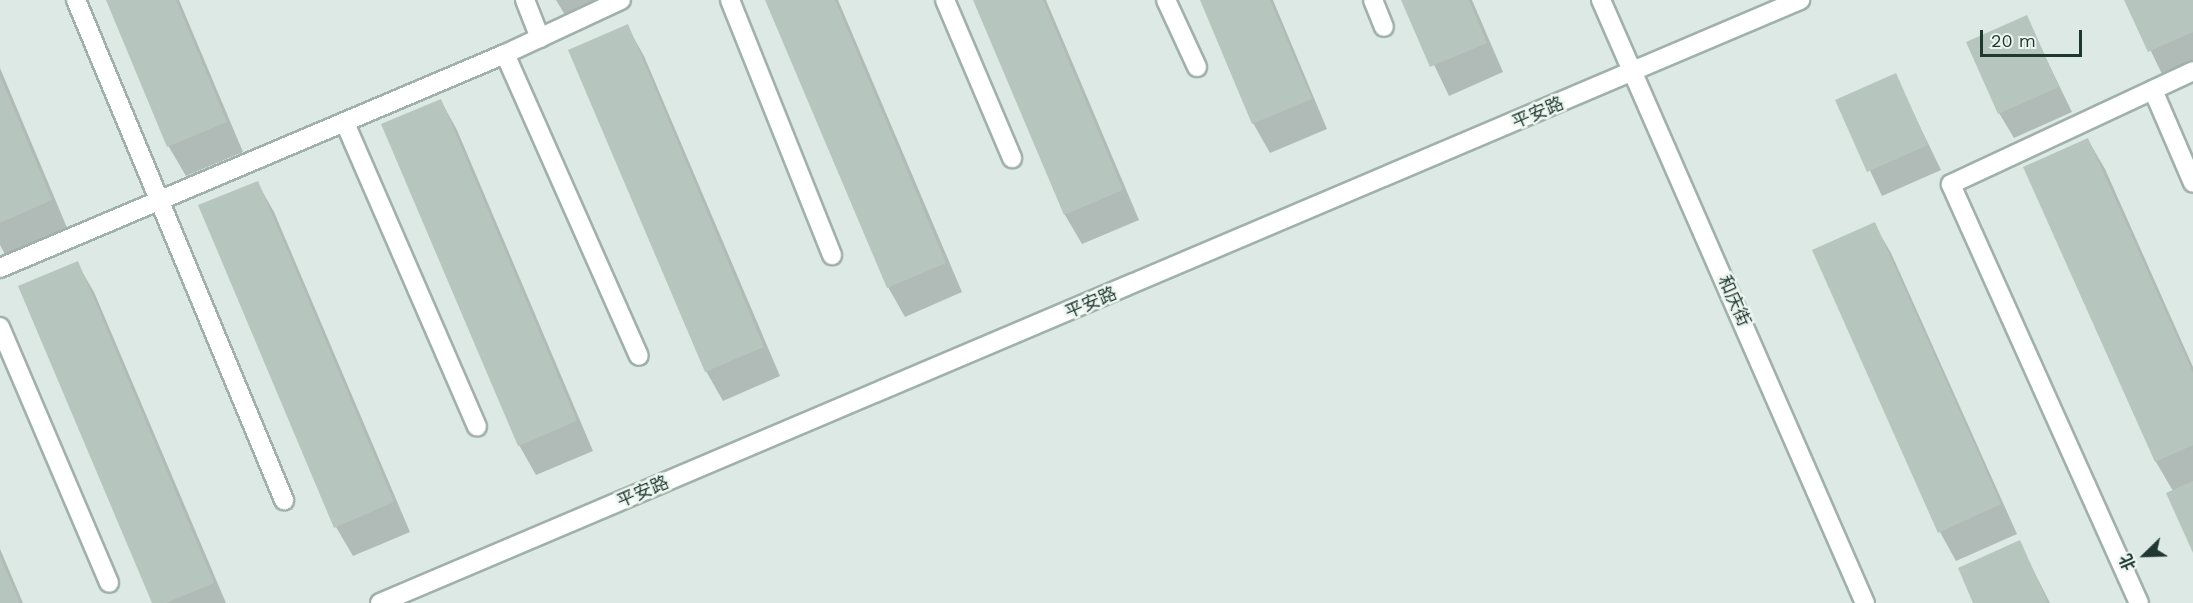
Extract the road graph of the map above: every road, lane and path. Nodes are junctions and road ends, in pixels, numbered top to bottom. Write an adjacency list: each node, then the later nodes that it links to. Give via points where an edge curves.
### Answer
1 (76, 0): 20 (street)
2 (525, 0): 11 (street)
3 (621, 0): 11 (street)
4 (729, 0): 21 (street)
5 (945, 0): 18 (street)
6 (1166, 0): 13 (street)
7 (1373, 0): 10 (street)
8 (1601, 0): 14 (street, 和庆街)
9 (1800, 0): 14 (street, 平安路)
10 (1384, 27)
11 (540, 38): 12 (street)
12 (505, 54): 17 (street); 24 (street)
13 (1197, 67)
14 (1634, 71): 28 (street, 平安路); 29 (street, 和庆街)
15 (2193, 71): 16 (street)
16 (2153, 90): 19 (street); 30 (street, via 1951,184)
17 (345, 123): 20 (street); 25 (street)
18 (1012, 159)
19 (2193, 183)
20 (160, 202): 22 (street); 26 (street)
21 (832, 255)
22 (0, 267)
23 (0, 327): 27 (street)
24 (639, 356)
25 (477, 426)
26 (284, 500)
27 (109, 582)
28 (380, 603)
29 (1865, 603)
30 (2139, 603)

